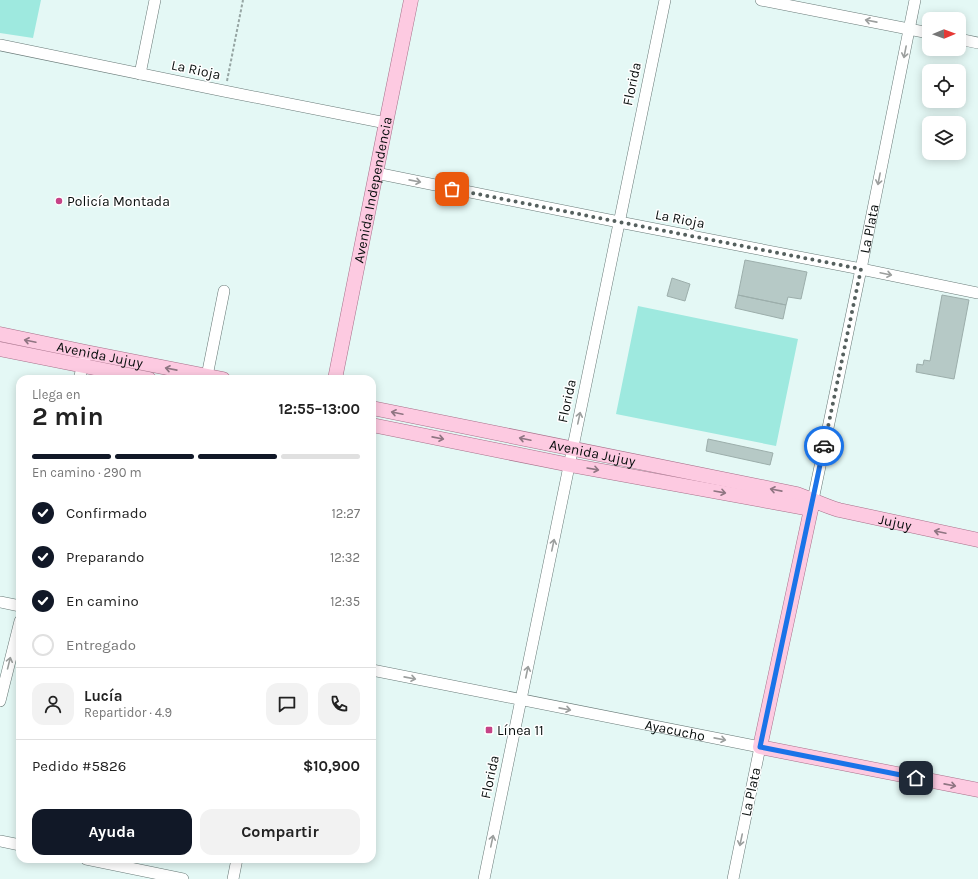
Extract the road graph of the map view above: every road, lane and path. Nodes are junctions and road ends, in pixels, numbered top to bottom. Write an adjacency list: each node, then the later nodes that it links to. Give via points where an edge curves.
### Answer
1 (155, 0): 12 (street)
2 (244, 0): 13 (path)
3 (412, 0): 14 (main road, Avenida Independencia)
4 (665, 0): 16 (street, Florida)
5 (761, 0): 7 (street, one-way to 5)
6 (915, 0): 7 (street, La Plata)
7 (909, 29): 8 (street); 17 (street, La Plata, one-way to 17)
8 (922, 32)
9 (966, 40): 10 (street)
10 (978, 43)
11 (0, 45): 12 (street, La Rioja)
12 (140, 74): 13 (street, La Rioja)
13 (224, 91): 14 (street, La Rioja)
14 (386, 123): 15 (main road, Avenida Independencia)
15 (376, 173): 16 (street, La Rioja, one-way to 16); 26 (main road, Avenida Independencia)
16 (619, 222): 17 (street, La Rioja); 29 (street, Florida, one-way to 16)
17 (861, 269): 19 (street, La Rioja, one-way to 19); 31 (street, La Plata)
18 (224, 291): 25 (street)
19 (978, 293)
20 (0, 334): 22 (main road, Avenida Jujuy, one-way to 20)
21 (0, 349): 22 (main road, Avenida Jujuy)
22 (83, 366): 23 (main road, Avenida Jujuy); 24 (main road, Avenida Jujuy, one-way to 22)
23 (129, 375)
24 (195, 375)
25 (207, 375)
26 (336, 375)
27 (376, 409): 29 (main road, Avenida Jujuy, one-way to 27)
28 (376, 426): 30 (main road, Avenida Jujuy, one-way to 30)
29 (572, 449): 30 (street, Florida); 31 (main road, Avenida Jujuy, one-way to 29, via 797,494)
30 (570, 465): 31 (main road, Avenida Jujuy, one-way to 31); 37 (street, Florida, one-way to 30)
31 (812, 505): 32 (main road, Jujuy, one-way to 31); 39 (main road, La Plata)
32 (978, 540)
33 (0, 602): 34 (street)
34 (16, 605)
35 (16, 637): 38 (street, one-way to 35)
36 (376, 671): 37 (street, Ayacucho, one-way to 37)
37 (521, 700): 39 (street, Ayacucho, one-way to 39); 47 (street, Florida, one-way to 37)
38 (0, 701)
39 (760, 747): 40 (main road, Ayacucho, one-way to 40); 48 (street, La Plata, one-way to 48)
40 (978, 790)
41 (0, 841): 42 (street)
42 (16, 844)
43 (105, 863): 45 (street)
44 (236, 863): 46 (street)
45 (183, 879)
46 (233, 879)
47 (484, 879)
48 (733, 879)

